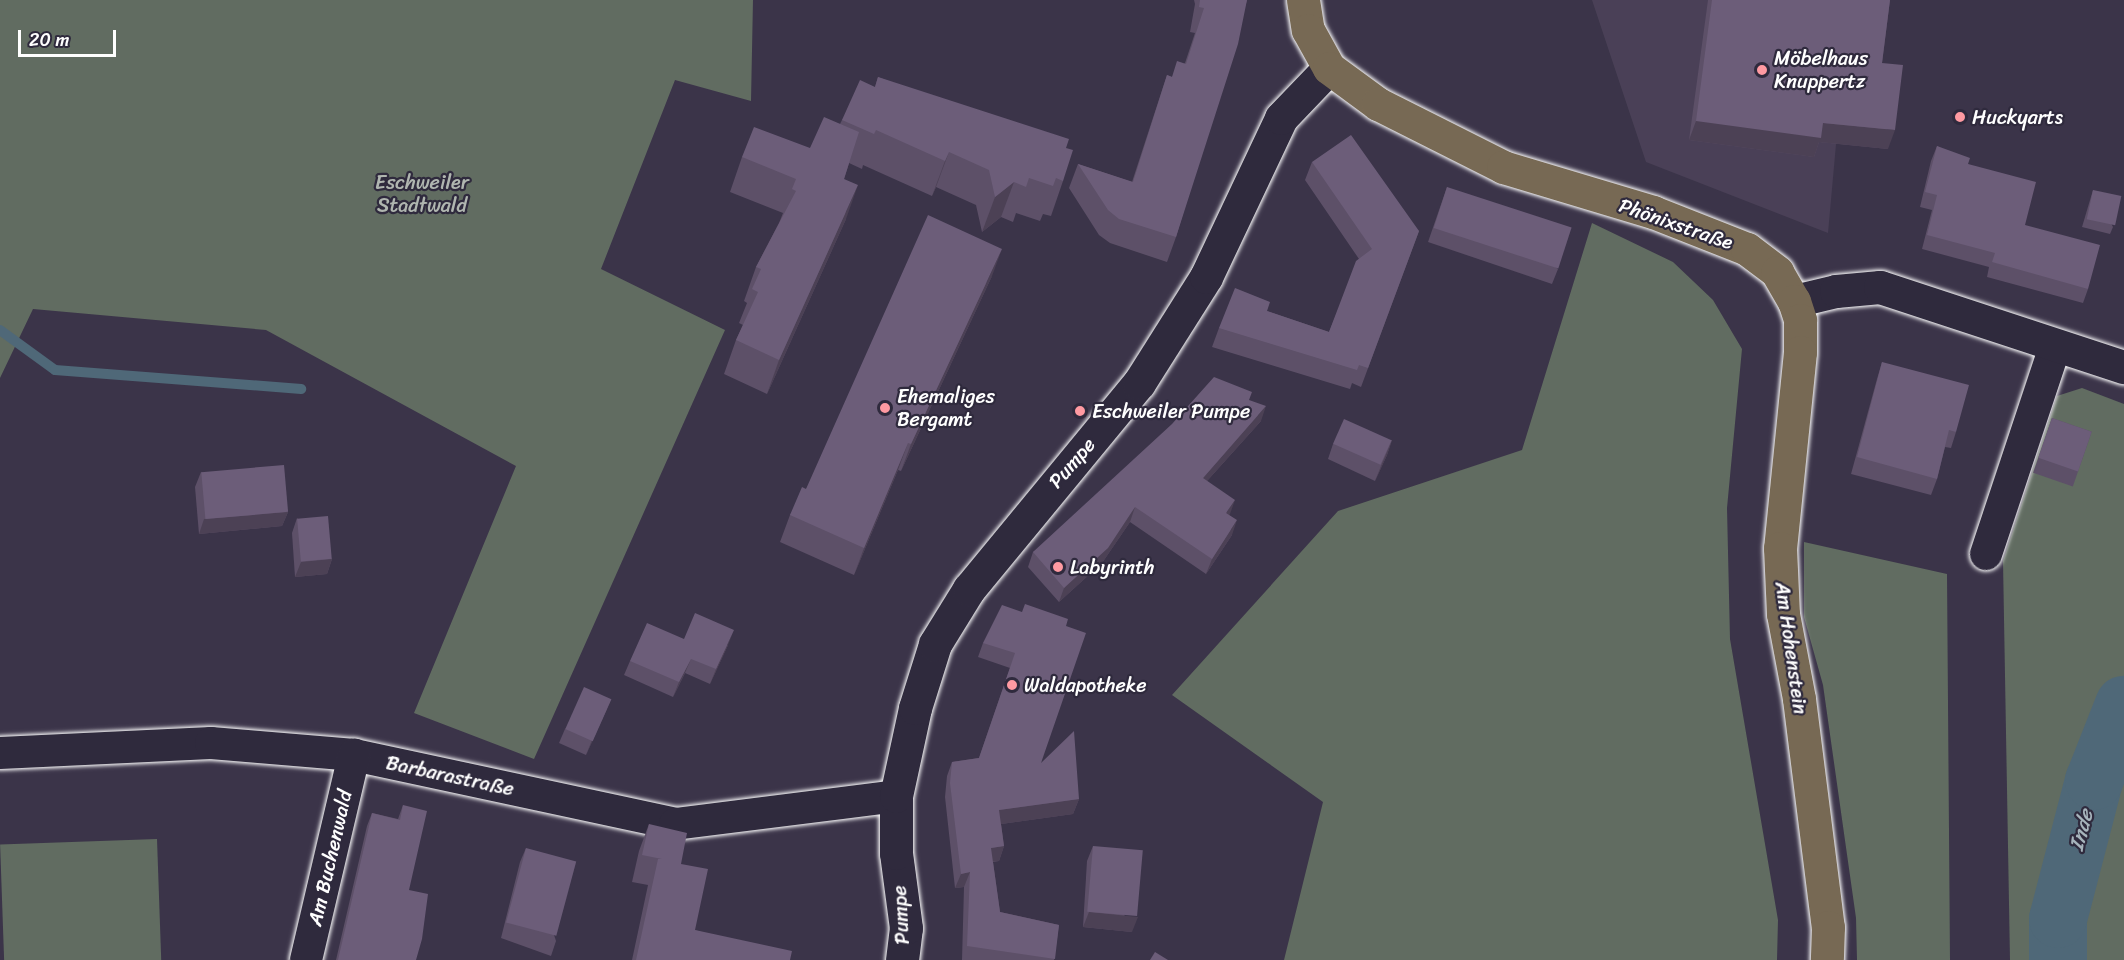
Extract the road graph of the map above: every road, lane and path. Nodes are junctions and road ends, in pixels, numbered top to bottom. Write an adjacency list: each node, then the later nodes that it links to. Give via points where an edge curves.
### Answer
1 (1303, 0): 2 (main road, via 1308,30)
2 (1329, 68): 3 (main road, Phönixstraße, via 1396,114 1503,167 1653,212 1747,249 1777,272); 9 (main road, Pumpe, via 1281,118 1210,268 1139,384 969,589 935,644 915,708)
3 (1794, 301): 4 (main road, via 1836,291 1880,287); 12 (main road, Am Hohenstein, via 1800,320 1800,352 1780,548 1782,603 1820,870)
4 (2055, 346): 5 (main road); 6 (street)
5 (2124, 367)
6 (1986, 554)
7 (0, 753): 8 (street, Barbarastraße, via 211,742)
8 (354, 755): 9 (street, Barbarastraße, via 675,824); 10 (street, Am Buchenwald)
9 (896, 796): 11 (main road, Pumpe, via 896,853 906,928)
10 (306, 960)
11 (902, 960)
12 (1827, 960)

